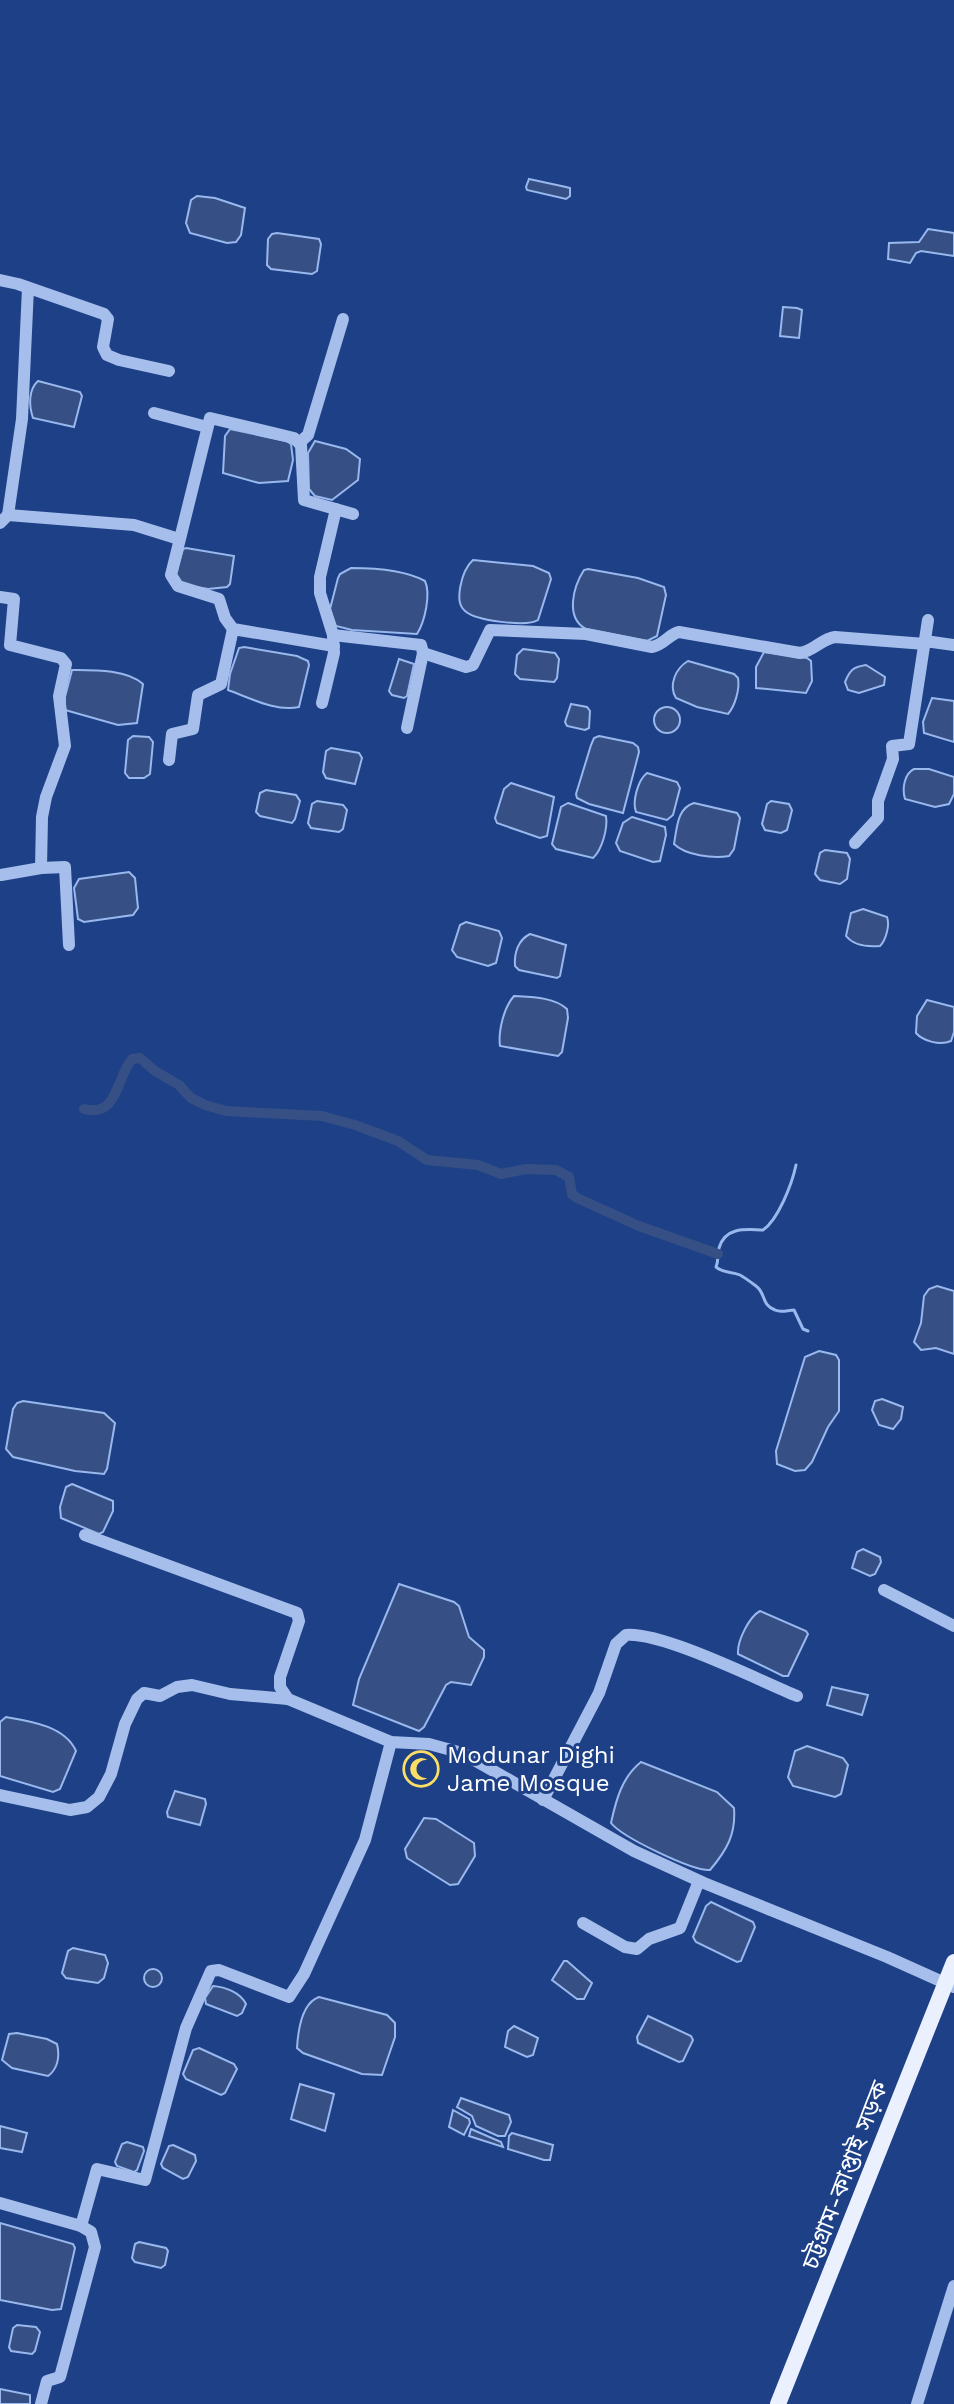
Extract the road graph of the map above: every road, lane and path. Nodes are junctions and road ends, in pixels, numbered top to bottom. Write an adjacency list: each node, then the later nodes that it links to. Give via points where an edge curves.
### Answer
1 (0, 280): 2 (street)
2 (28, 288): 4 (street, via 107,316 103,347 110,357); 10 (street, via 22,419)
3 (343, 319): 7 (street, via 308,435)
4 (169, 371)
5 (154, 413): 6 (street)
6 (207, 427): 7 (street, via 210,418 287,435); 11 (street)
7 (299, 443): 8 (street, via 304,500)
8 (336, 509): 9 (street); 15 (street, via 320,577)
9 (353, 514)
10 (4, 519): 11 (street, via 134,525)
11 (179, 539): 14 (street, via 174,582 219,599)
12 (0, 597): 23 (street, via 14,599 10,645 61,658 66,664 59,696 65,746 44,807)
13 (928, 620): 16 (street)
14 (233, 629): 15 (street); 21 (street, via 221,684 198,695 193,729 172,734)
15 (333, 641): 18 (street, via 421,645); 19 (street)
16 (925, 642): 17 (street); 18 (street, via 835,637 800,653 679,632 652,647 586,634 490,630 473,665); 22 (street, via 909,744 892,746 878,818)
17 (954, 645)
18 (423, 653): 20 (street)
19 (322, 703)
20 (407, 728)
21 (169, 760)
22 (855, 843)
23 (41, 868): 24 (street); 25 (street, via 65,867)
24 (1, 875)
25 (69, 945)
26 (85, 1535): 30 (street, via 297,1613 280,1683)
27 (884, 1590): 28 (street)
28 (954, 1626)
29 (797, 1696): 33 (street, via 676,1646 626,1635 616,1644 599,1693)
30 (288, 1699): 31 (street); 32 (street, via 192,1685 157,1696 144,1693 125,1724 111,1774 87,1807 70,1810)
31 (391, 1742): 33 (street, via 462,1753); 39 (street, via 365,1840 304,1974 289,1997 211,1971 186,2028 145,2180 97,2169)
32 (0, 1795)
33 (543, 1800): 34 (street)
34 (699, 1881): 35 (street, via 680,1928 637,1949); 37 (street)
35 (583, 1923)
36 (954, 1962): 37 (main road, চট্টগ্রাম-কাপ্তাই সড়ক)
37 (950, 1985): 42 (main road, চট্টগ্রাম-কাপ্তাই সড়ক)
38 (0, 2203): 39 (street)
39 (81, 2226): 41 (street, via 91,2232 95,2247 84,2296 60,2377 47,2381)
40 (954, 2286): 43 (street)
41 (41, 2404)
42 (778, 2404)
43 (917, 2404)

